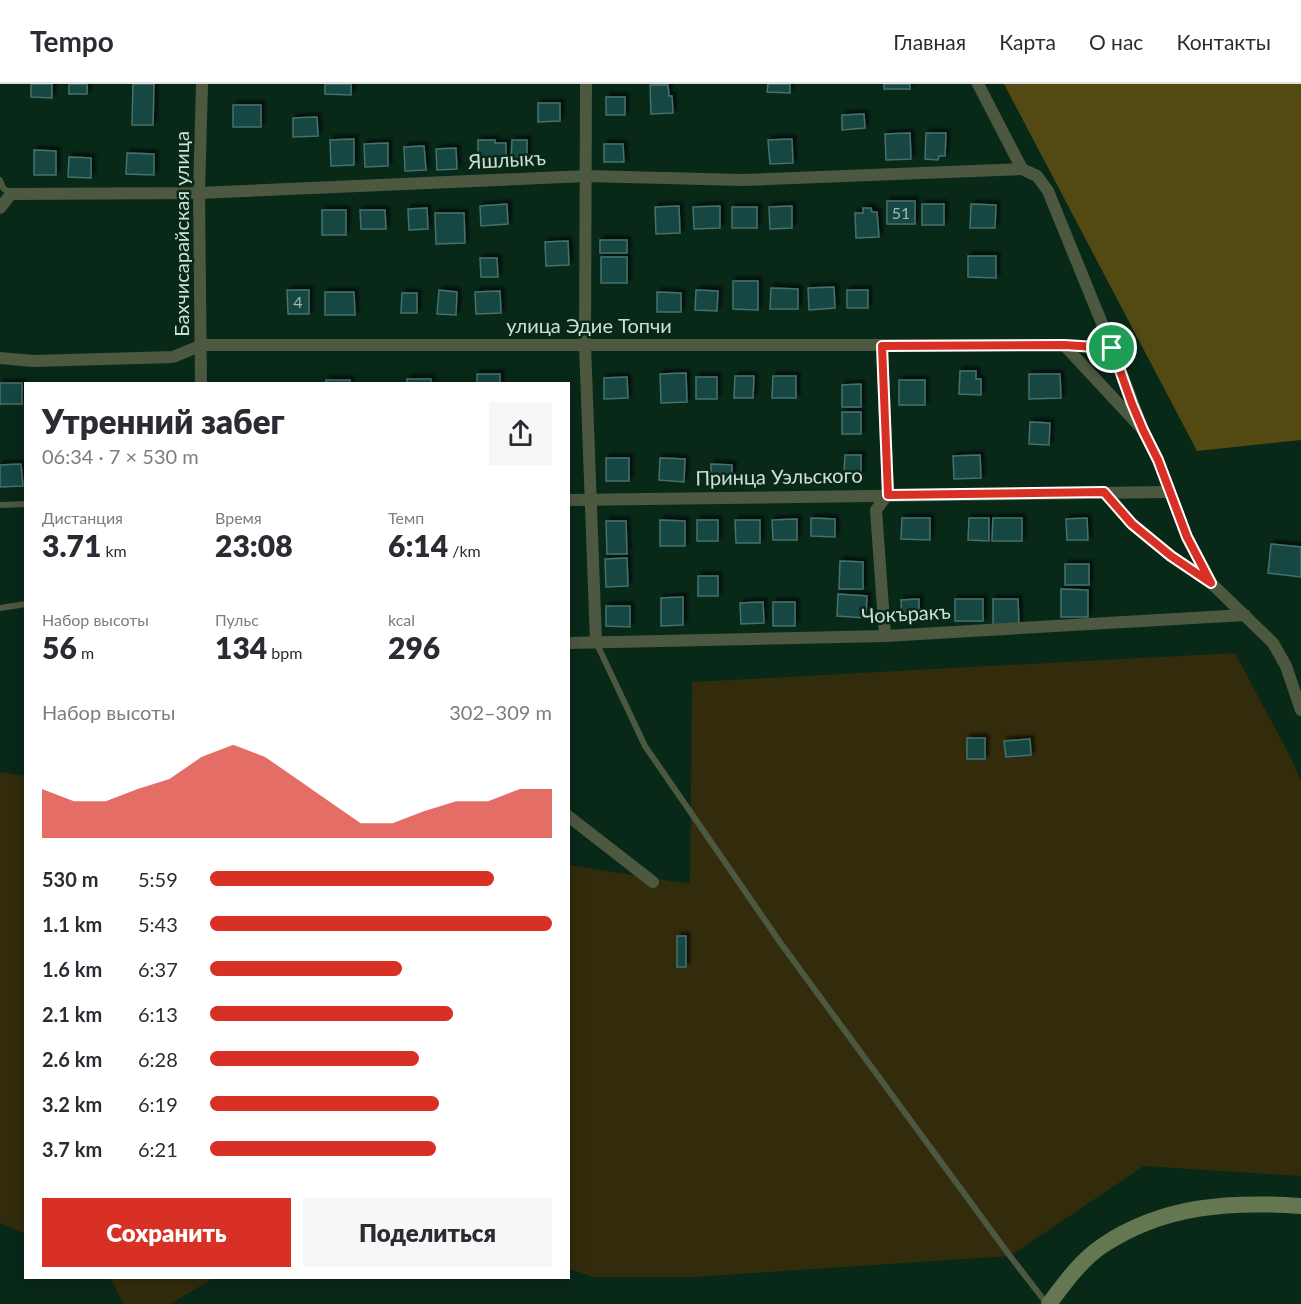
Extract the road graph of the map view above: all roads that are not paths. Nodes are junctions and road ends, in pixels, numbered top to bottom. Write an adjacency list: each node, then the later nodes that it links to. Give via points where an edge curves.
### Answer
1 (202, 84): 7 (street, Бахчисарайская улица)
2 (586, 84): 5 (street)
3 (978, 84): 4 (street)
4 (1022, 169): 5 (street, Яшлыкъ, via 742,180); 14 (street, via 1037,176 1048,191)
5 (587, 176): 7 (street, Яшлыкъ); 11 (street)
6 (0, 180): 8 (lane)
7 (200, 193): 8 (street, Яшлыкъ); 10 (street, Бахчисарайская улица)
8 (11, 194): 9 (street)
9 (0, 208)
10 (202, 345): 11 (street, улица Эдие Топчи); 15 (street, улица Эдие Топчи, via 173,357 33,361); 16 (street, Бахчисарайская улица)
11 (585, 345): 13 (street, улица Эдие Топчи); 21 (street)
12 (1064, 345): 13 (street, улица Эдие Топчи); 14 (street, улица Эдие Топчи); 17 (street)
13 (882, 346): 20 (street)
14 (1112, 348): 17 (street)
15 (0, 358)
16 (201, 382)
17 (1143, 430): 19 (street)
18 (1104, 492): 19 (street, Принца Уэльского); 20 (street, Принца Уэльского); 25 (street, via 1140,530)
19 (1170, 492): 25 (street)
20 (888, 495): 21 (street, Принца Уэльского); 29 (street, via 876,510)
21 (590, 500): 22 (street, Принца Уэльского); 30 (street)
22 (570, 501)
23 (24, 504): 24 (lane)
24 (0, 505)
25 (1211, 583): 28 (street)
26 (24, 604): 27 (lane)
27 (0, 608)
28 (1245, 615): 29 (street, Чокъракъ); 32 (street, via 1273,643 1286,666)
29 (885, 636): 30 (street, Чокъракъ)
30 (596, 642): 31 (street, Чокъракъ); 36 (lane, via 645,746 782,945)
31 (570, 643)
32 (1301, 710)
33 (570, 818): 34 (street)
34 (653, 882)
35 (1301, 1206): 36 (main road, via 1259,1203 1183,1210 1145,1223 1101,1247 1073,1272)
36 (1048, 1304)

